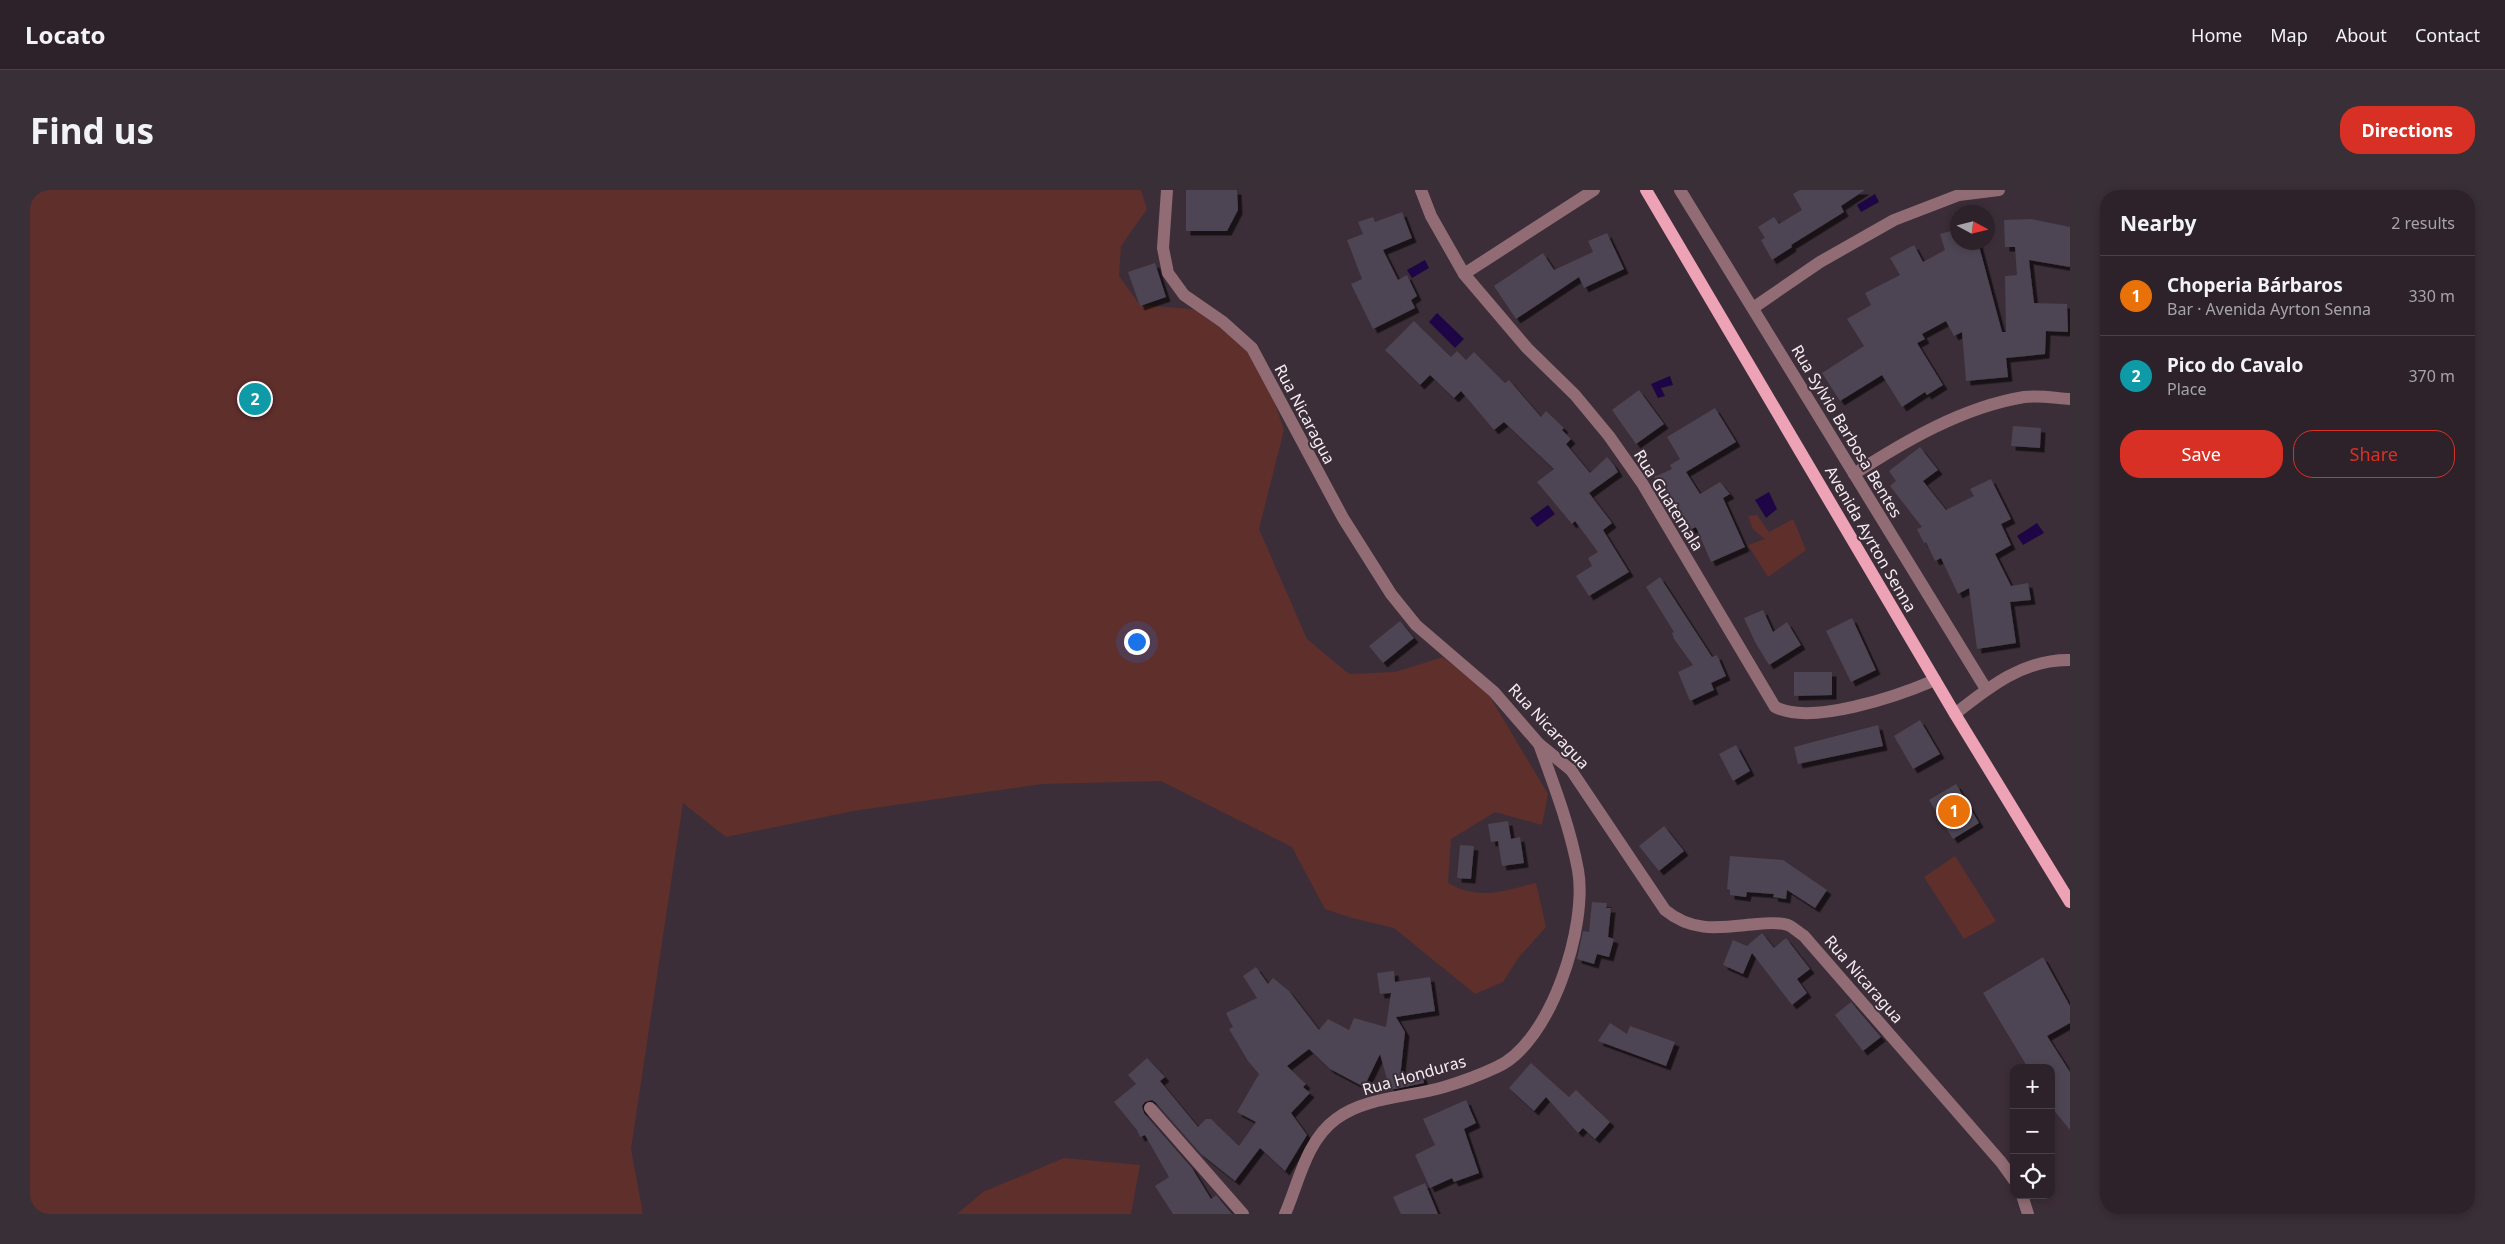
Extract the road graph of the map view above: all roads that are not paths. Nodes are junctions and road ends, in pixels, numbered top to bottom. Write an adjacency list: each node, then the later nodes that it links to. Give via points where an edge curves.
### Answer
1 (1167, 190): 15 (street, Rua Nicaragua, via 1163,248 1168,272 1184,295 1223,322 1252,348 1343,518 1391,594 1416,625 1494,692)
2 (1420, 190): 7 (street, Rua Guatemala)
3 (1594, 190): 7 (street)
4 (1646, 190): 12 (main road, Avenida Ayrton Senna)
5 (1680, 190): 8 (street, Rua Sylvio Barbosa Bentes)
6 (1998, 190): 8 (street, via 1959,195 1894,220 1820,262)
7 (1464, 274): 12 (street, Rua Guatemala, via 1527,348 1575,395 1614,444 1642,483 1775,707 1786,713 1830,712)
8 (1753, 308): 10 (street, Rua Sylvio Barbosa Bentes)
9 (2070, 399): 10 (street, via 2025,397 1966,413 1903,442)
10 (1854, 474): 13 (street, Rua Sylvio Barbosa Bentes)
11 (2070, 660): 13 (street, via 2037,664 2014,672)
12 (1935, 680): 14 (main road, Avenida Ayrton Senna)
13 (1986, 689): 14 (street)
14 (1955, 714): 16 (main road, Avenida Ayrton Senna)
15 (1539, 744): 18 (street, Rua Nicaragua, via 1570,770 1665,910 1691,926 1720,928 1778,924 1804,936); 21 (street, Rua Honduras, via 1568,833 1578,872 1580,898 1562,982 1542,1022 1523,1047 1499,1066 1444,1087 1365,1105 1337,1118 1321,1132 1308,1155)
16 (2070, 902)
17 (1150, 1108): 20 (street)
18 (2010, 1174)
19 (2023, 1199): 22 (street)
20 (1242, 1214)
21 (1285, 1214)
22 (2028, 1214)

